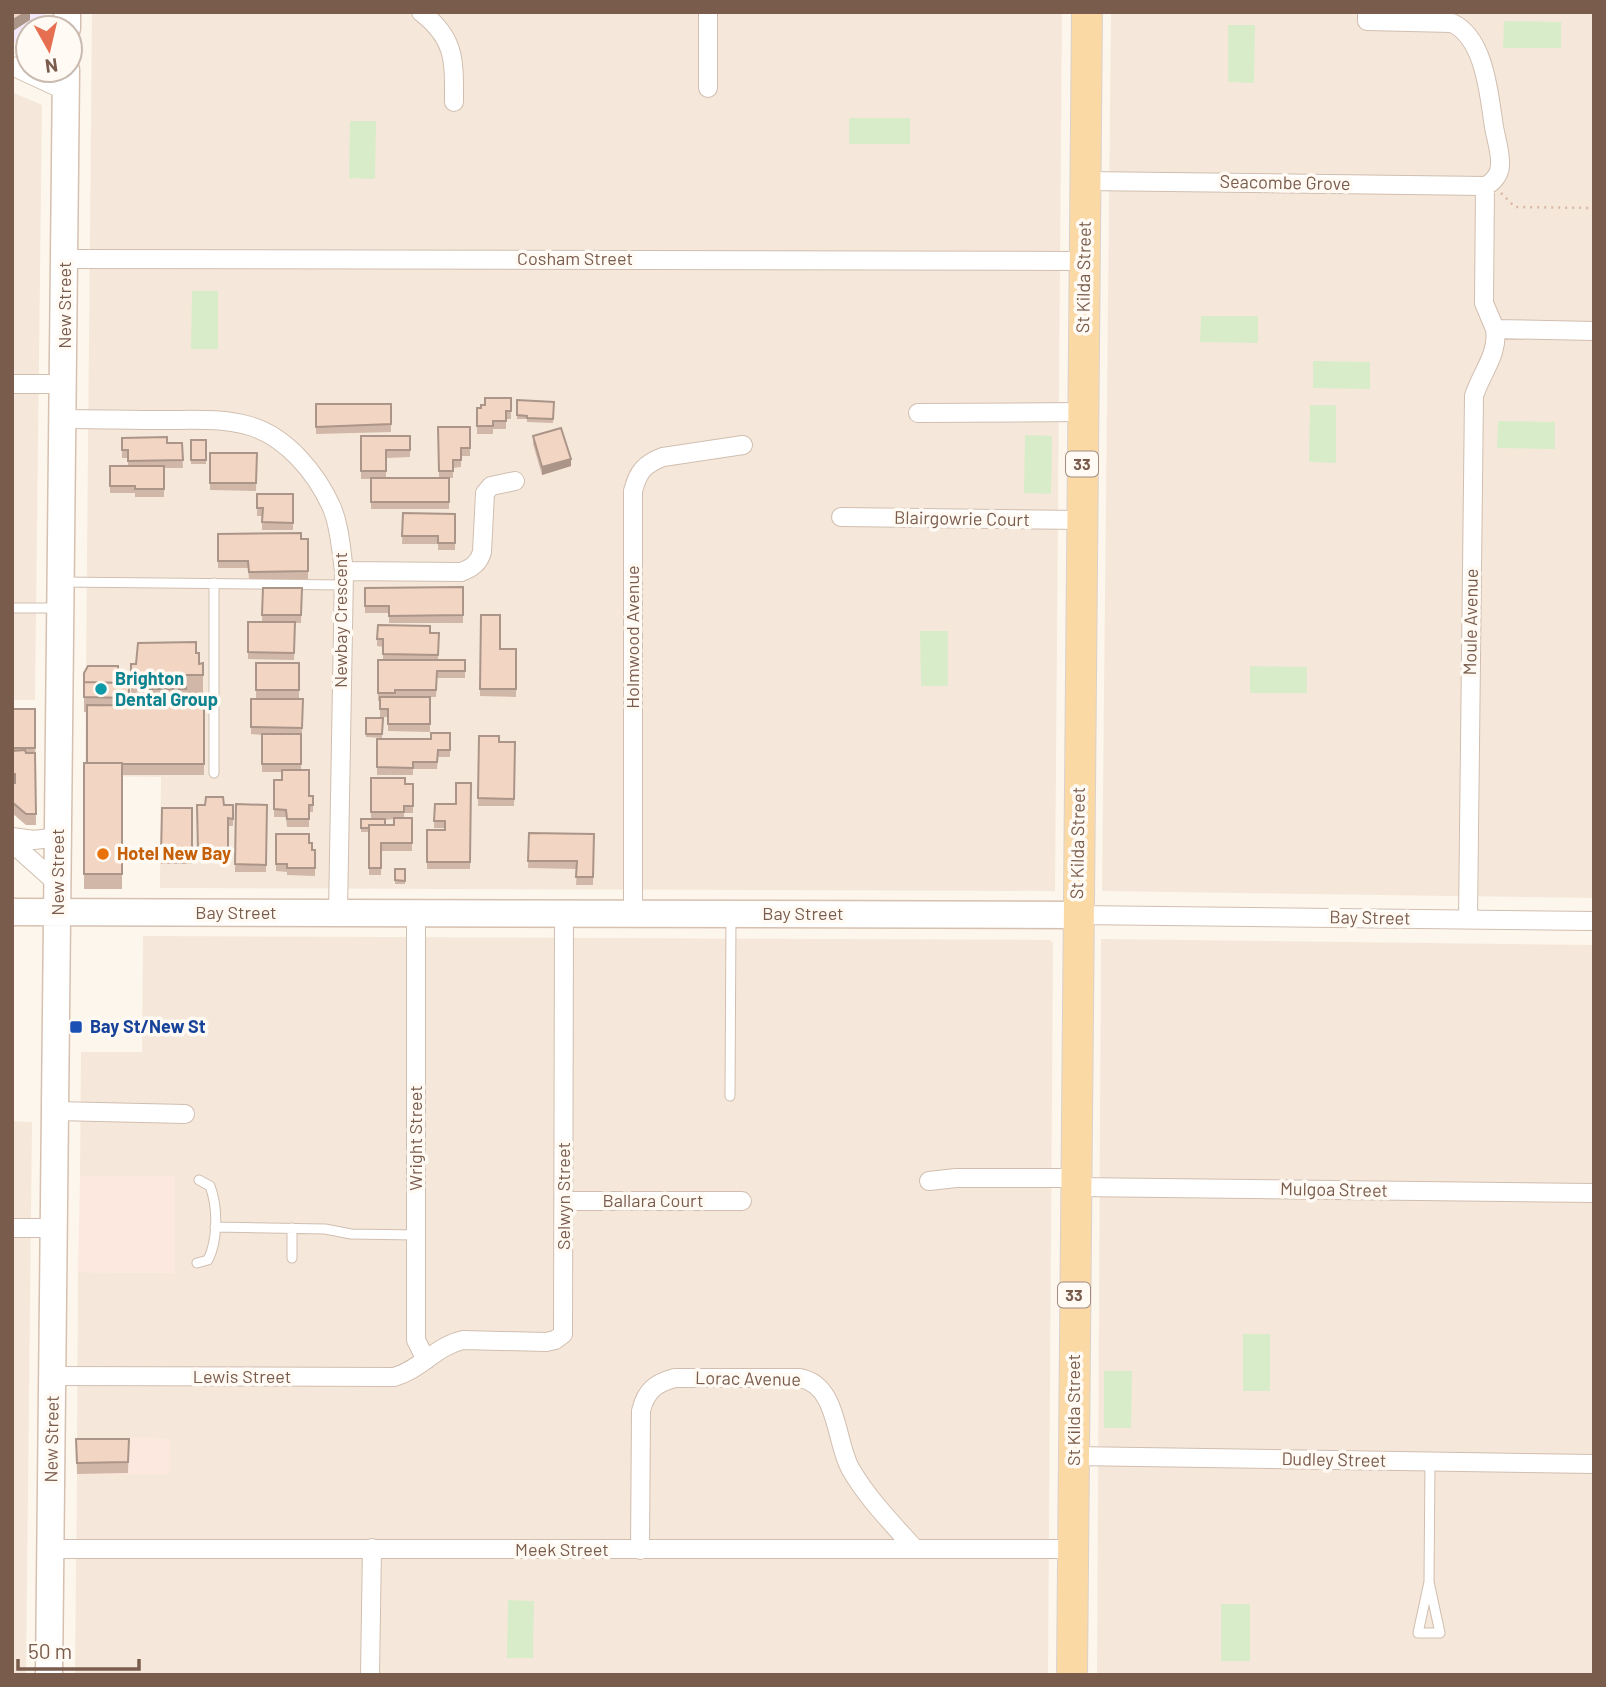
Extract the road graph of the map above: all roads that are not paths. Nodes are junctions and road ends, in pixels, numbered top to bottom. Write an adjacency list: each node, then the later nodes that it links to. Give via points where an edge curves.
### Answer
1 (421, 12): 7 (street, via 442,32 451,49)
2 (708, 12): 6 (street)
3 (1087, 12): 8 (main road, St Kilda Street / 33)
4 (1367, 16): 9 (street, via 1452,23 1467,36 1484,69 1500,165 1493,181)
5 (66, 84): 10 (main road, New Street)
6 (708, 88)
7 (454, 102)
8 (1085, 181): 9 (street, Seacombe Grove); 11 (main road, St Kilda Street / 33)
9 (1485, 186): 12 (street, via 1484,303)
10 (65, 259): 11 (street, Cosham Street); 15 (main road, New Street)
11 (1084, 261): 16 (main road, St Kilda Street / 33)
12 (1495, 330): 13 (street); 41 (street, Moule Avenue, via 1493,354 1474,397)
13 (1594, 331)
14 (12, 384): 15 (street)
15 (64, 384): 18 (main road, New Street)
16 (1083, 412): 17 (street); 22 (main road, St Kilda Street / 33)
17 (918, 413)
18 (63, 419): 23 (street, Newbay Crescent, via 223,421 277,439 301,460 332,508); 24 (main road, New Street)
19 (743, 445): 38 (street, Holmwood Avenue, via 652,461 643,466 633,491)
20 (515, 481): 23 (street, via 491,486 485,493 482,552 470,568)
21 (841, 517): 22 (street, Blairgowrie Court)
22 (1082, 520): 40 (main road, St Kilda Street / 33)
23 (344, 578): 25 (lane); 35 (street, Newbay Crescent)
24 (61, 582): 25 (lane); 27 (main road, New Street)
25 (214, 583): 28 (lane)
26 (12, 608): 27 (lane)
27 (61, 608): 30 (main road, New Street)
28 (214, 773)
29 (12, 837): 30 (street)
30 (58, 837): 32 (main road, New Street)
31 (12, 843): 32 (street)
32 (58, 884): 34 (main road, New Street)
33 (12, 912): 34 (main road, Bay Street)
34 (58, 912): 35 (main road, Bay Street); 44 (main road, New Street)
35 (338, 913): 36 (main road, Bay Street)
36 (416, 913): 37 (main road, Bay Street); 56 (street, Wright Street)
37 (564, 914): 38 (main road, Bay Street); 50 (street, Selwyn Street)
38 (634, 914): 39 (main road, Bay Street)
39 (731, 914): 40 (main road, Bay Street); 43 (lane)
40 (1077, 915): 41 (street, Bay Street); 48 (main road, St Kilda Street / 33)
41 (1468, 919): 42 (street, Bay Street)
42 (1594, 920)
43 (730, 1096)
44 (56, 1111): 45 (street); 54 (main road, New Street)
45 (186, 1114)
46 (199, 1180): 52 (lane, via 210,1186 213,1194)
47 (929, 1181): 48 (street, Mulgoa Street)
48 (1075, 1183): 49 (street, Mulgoa Street); 61 (main road, St Kilda Street / 33)
49 (1594, 1193)
50 (564, 1201): 51 (street, Ballara Court); 59 (street, Selwyn Street, via 563,1334 546,1342 463,1340)
51 (742, 1201)
52 (215, 1227): 55 (lane); 58 (lane, via 208,1260)
53 (12, 1228): 54 (street)
54 (54, 1228): 60 (main road, New Street)
55 (292, 1228): 56 (lane); 57 (lane)
56 (416, 1235): 59 (street, Wright Street, via 416,1340)
57 (292, 1258)
58 (197, 1263)
59 (426, 1360): 60 (street, Lewis Street, via 394,1377)
60 (53, 1376): 65 (main road, New Street)
61 (1073, 1456): 62 (street, Dudley Street); 67 (main road, St Kilda Street / 33)
62 (1430, 1461): 63 (street, Dudley Street); 69 (lane)
63 (1594, 1464)
64 (372, 1548): 65 (street, Meek Street); 68 (street, Meek Street); 71 (street)
65 (51, 1549): 70 (main road, New Street)
66 (915, 1549): 67 (street, Meek Street); 68 (street, Meek Street); 68 (street, Lorac Avenue, via 849,1465 828,1402 812,1380 675,1378 649,1390 641,1411)
67 (1072, 1549): 72 (main road, St Kilda Street / 33)
68 (640, 1550)
69 (1429, 1581): 69 (lane, via 1440,1633 1418,1633)
70 (49, 1675)
71 (370, 1675)
72 (1072, 1675)

